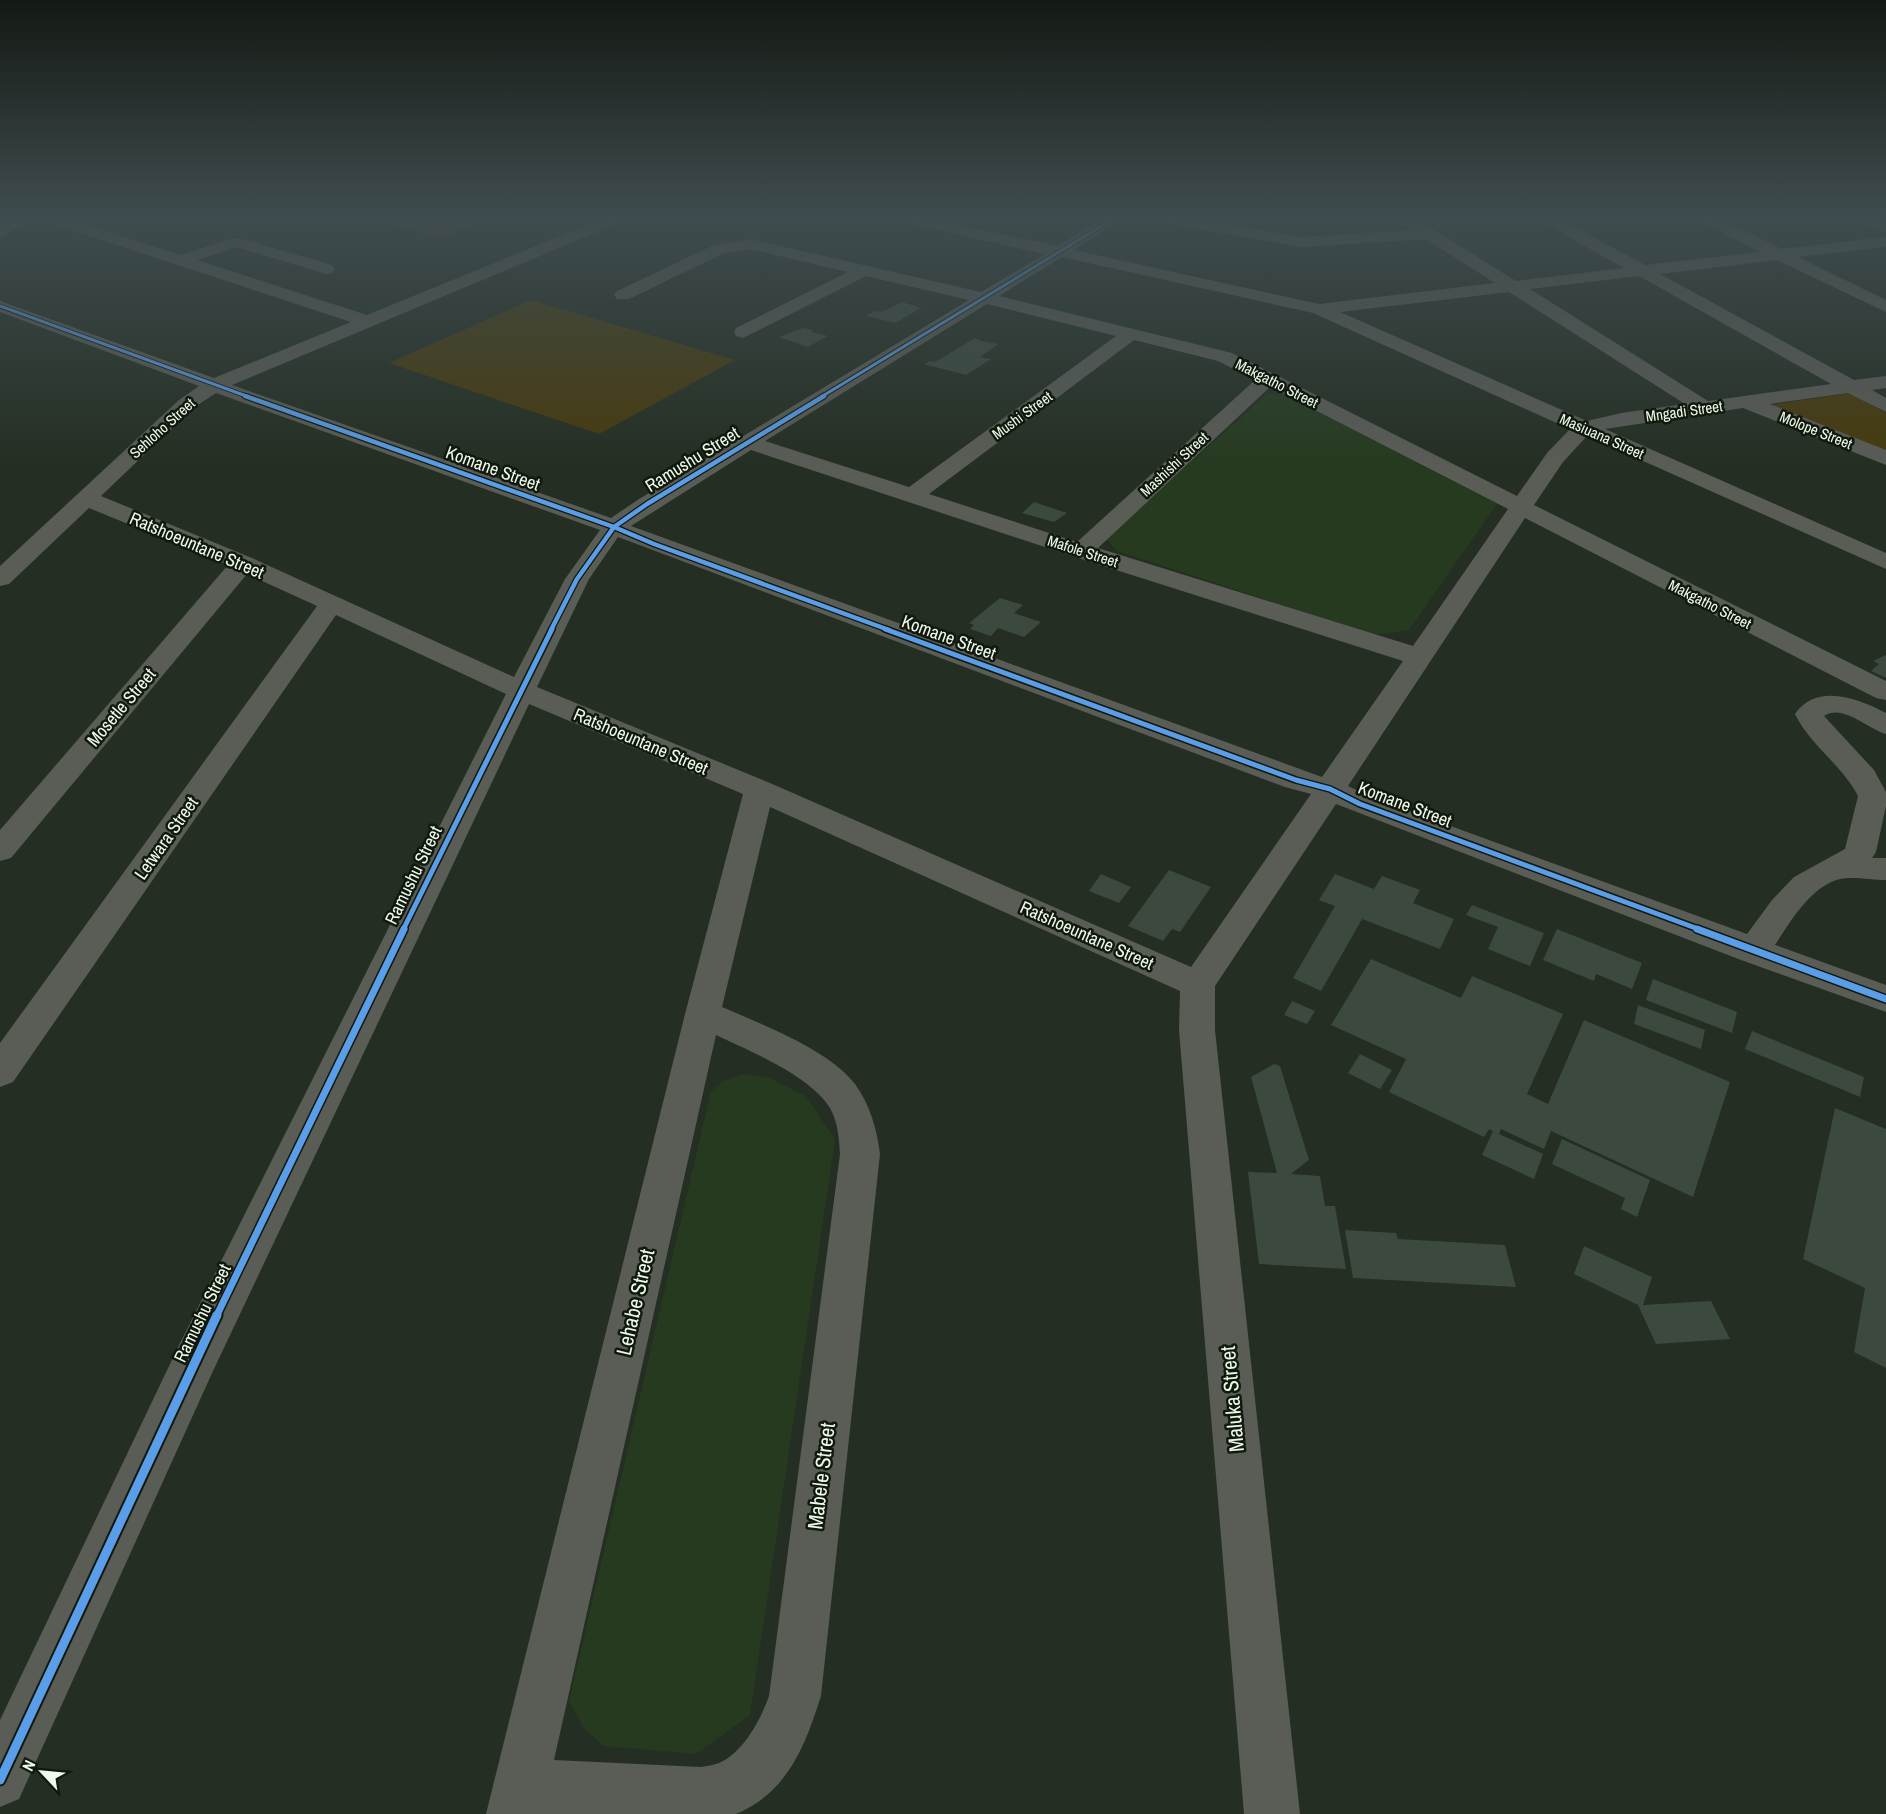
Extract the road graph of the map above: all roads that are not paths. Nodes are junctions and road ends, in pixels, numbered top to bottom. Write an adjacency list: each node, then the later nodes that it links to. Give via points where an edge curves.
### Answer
1 (305, 301): 12 (street)
2 (416, 301): 12 (street, Sehloho Street)
3 (804, 301): 13 (street)
4 (980, 301): 23 (street, Ramushu Street)
5 (995, 301): 14 (street, Makgatho Street)
6 (1280, 301): 11 (street)
7 (1386, 301): 11 (street)
8 (1538, 301): 21 (street)
9 (1696, 301): 18 (street)
10 (0, 306): 17 (street, Komane Street)
11 (1318, 309): 22 (street, Masiuana Street)
12 (367, 321): 17 (street, Sehloho Street)
13 (743, 332)
14 (1132, 333): 15 (street, Makgatho Street, via 1225,357); 25 (street, Mushi Street)
15 (1268, 378): 27 (street, Makgatho Street); 29 (street, Mashishi Street)
16 (1886, 382): 18 (street, Mngadi Street)
17 (214, 385): 26 (street, Sehloho Street, via 186,404); 28 (street, Komane Street)
18 (1851, 386): 19 (street, Mngadi Street); 20 (street)
19 (1745, 402): 21 (street, Mngadi Street); 24 (street, Molope Street)
20 (1886, 406)
21 (1706, 408): 22 (street, Mngadi Street)
22 (1584, 428): 27 (street, via 1555,458); 30 (street, Masiuana Street)
23 (748, 441): 25 (street, Mafole Street); 28 (street, Ramushu Street)
24 (1886, 458)
25 (912, 496): 29 (street, Mafole Street)
26 (85, 498): 31 (street, Ratshoeuntane Street); 32 (street, Sehloho Street)
27 (1521, 507): 34 (street); 36 (street, Makgatho Street)
28 (614, 527): 35 (street, Ramushu Street, via 577,579); 38 (street, Komane Street, via 1285,776)
29 (1081, 550): 34 (street, Mafole Street)
30 (1886, 562)
31 (243, 563): 33 (street, Ratshoeuntane Street); 40 (street, Mosetle Street)
32 (0, 579)
33 (331, 604): 35 (street, Ratshoeuntane Street); 47 (street, Letwara Street)
34 (1419, 657): 38 (street)
35 (522, 691): 39 (street, Ratshoeuntane Street); 48 (street, Ramushu Street, via 202,1345)
36 (1886, 692)
37 (1886, 725): 41 (street, via 1846,705 1817,706 1809,714 1863,777 1873,796 1860,852 1845,866)
38 (1330, 789): 43 (street, Komane Street, via 1360,804); 44 (street)
39 (759, 790): 44 (street, Ratshoeuntane Street); 46 (street, Lehabe Street)
40 (0, 850)
41 (1836, 868): 42 (street); 43 (street, via 1806,884)
42 (1886, 869)
43 (1753, 951): 45 (street, Komane Street)
44 (1198, 984): 50 (street, Maluka Street, via 1197,1030)
45 (1886, 999)
46 (703, 1014): 49 (street, Lehabe Street); 49 (street, Mabele Street, via 822,1076 839,1090 857,1129 860,1154 795,1696 783,1731 764,1761 735,1787 701,1795)
47 (0, 1072)
48 (0, 1780)
49 (517, 1800)
50 (1272, 1814)

